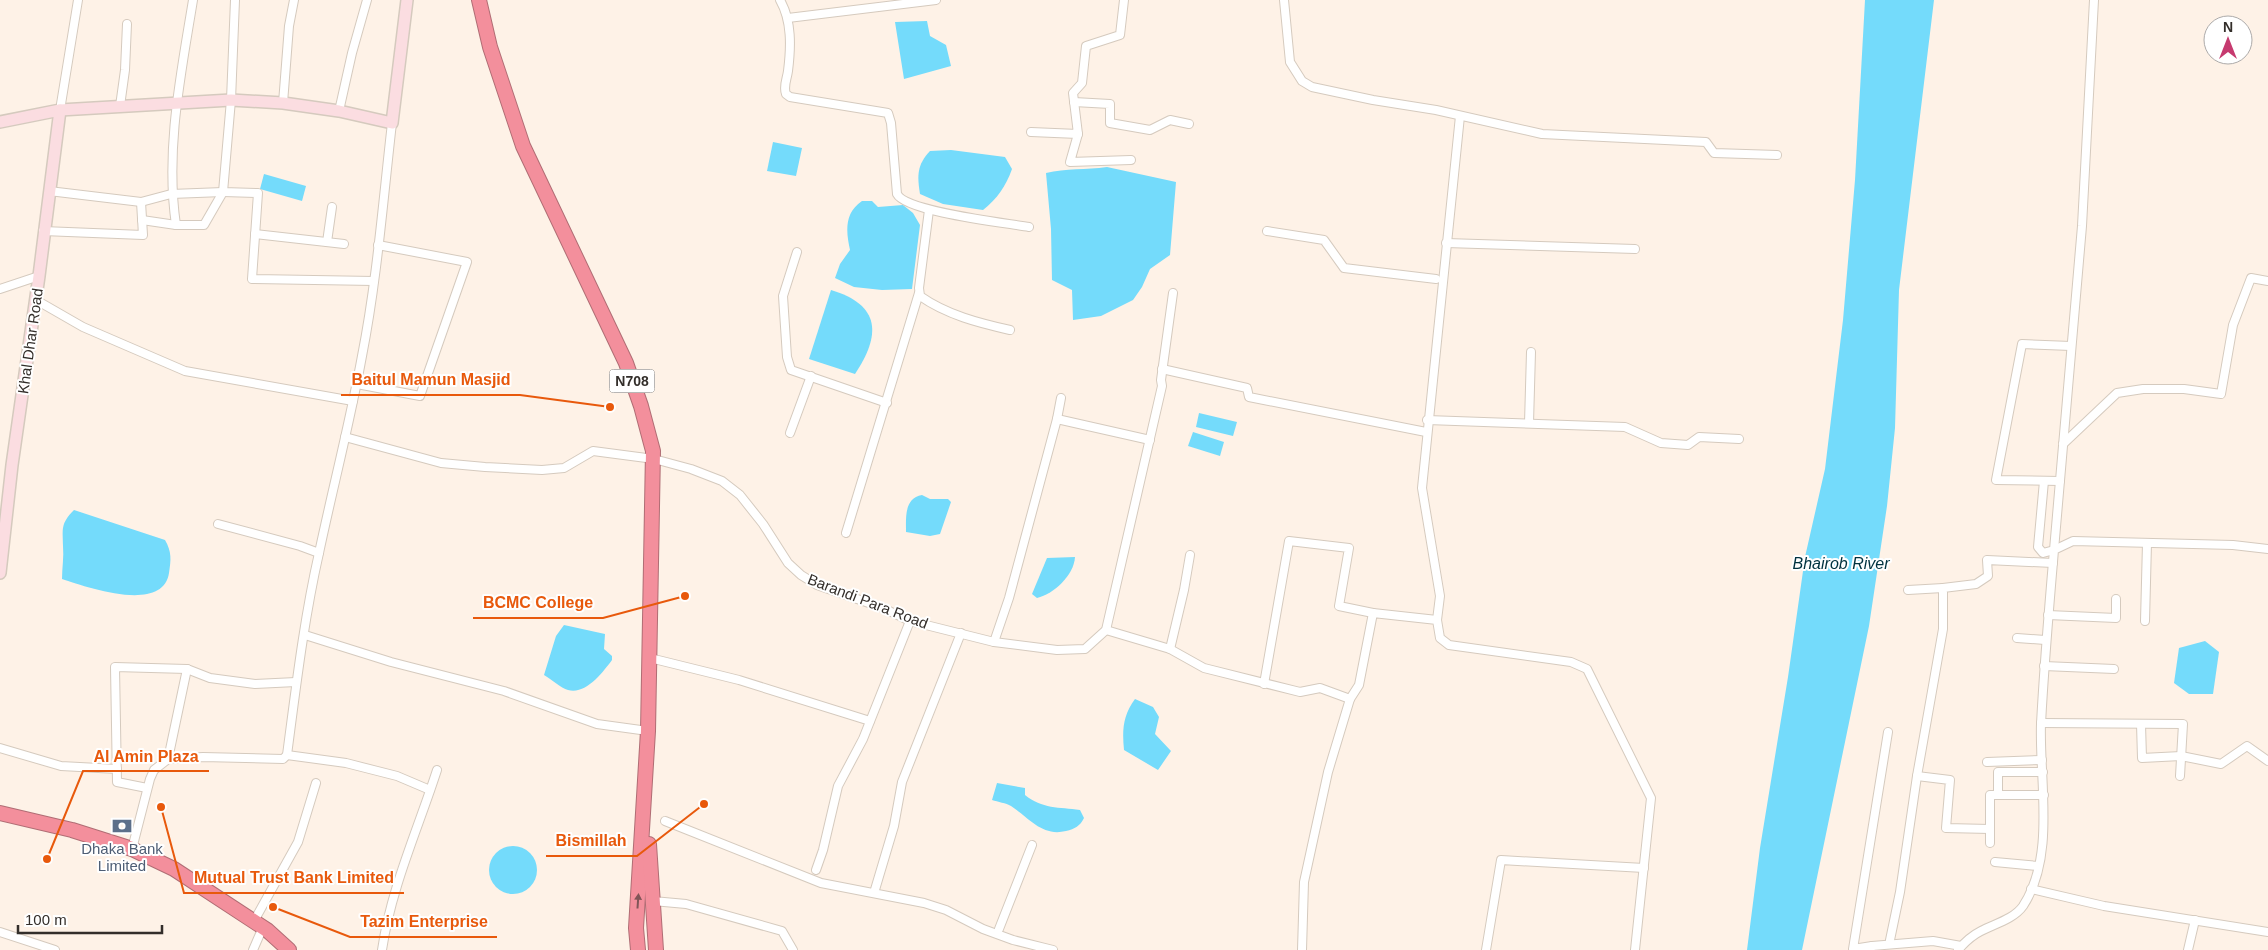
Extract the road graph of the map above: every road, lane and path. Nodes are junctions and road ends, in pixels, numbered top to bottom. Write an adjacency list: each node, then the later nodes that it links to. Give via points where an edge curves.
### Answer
1 (78, 0): 20 (street)
2 (193, 0): 18 (street)
3 (235, 0): 15 (street)
4 (294, 0): 16 (street)
5 (368, 0): 21 (street)
6 (407, 0): 24 (street)
7 (479, 0): 74 (highway, N708, via 490,47 523,146 626,363)
8 (780, 0): 13 (street)
9 (936, 0): 13 (street)
10 (1124, 0): 17 (street, via 1120,36 1086,46 1082,83 1073,93)
11 (1284, 0): 22 (street, via 1290,62 1307,85)
12 (2094, 0): 57 (street, via 2082,226)
13 (788, 18): 35 (street, via 790,47 784,87 786,94 888,113 898,197)
14 (127, 24): 19 (street)
15 (231, 100): 16 (street); 18 (street); 31 (street)
16 (283, 102): 21 (street)
17 (1074, 102): 25 (street, via 1110,104 1110,123 1150,130 1170,120); 27 (street)
18 (176, 103): 19 (street); 32 (street)
19 (120, 106): 20 (street)
20 (60, 107): 23 (street); 30 (street, Khal Dhar Road)
21 (339, 111): 24 (street)
22 (1460, 116): 28 (street, via 1542,134 1706,142 1714,153); 43 (street)
23 (0, 122)
24 (392, 123): 45 (street)
25 (1189, 124)
26 (1030, 132): 27 (street)
27 (1078, 134): 29 (street, via 1070,162)
28 (1777, 155)
29 (1131, 160)
30 (49, 191): 33 (street); 39 (street, Khal Dhar Road)
31 (223, 192): 32 (street); 37 (street, via 204,225); 41 (street, via 258,193)
32 (171, 194): 33 (street); 37 (street)
33 (141, 202): 36 (street)
34 (332, 207): 42 (street)
35 (929, 210): 38 (street); 53 (street)
36 (142, 220): 37 (street); 39 (street, via 143,235)
37 (176, 225)
38 (1029, 227)
39 (43, 232): 48 (street, Khal Dhar Road)
40 (1267, 232): 49 (street, via 1324,240 1344,268)
41 (255, 234): 42 (street); 50 (street, via 252,279)
42 (327, 242): 44 (street)
43 (1446, 243): 46 (street); 66 (street)
44 (344, 244)
45 (378, 245): 50 (street); 61 (street, via 467,262 420,396)
46 (1635, 249)
47 (797, 252): 60 (street, via 783,296 787,357 791,370)
48 (39, 276): 52 (street); 55 (street, Khal Dhar Road)
49 (1436, 279)
50 (374, 281): 61 (street)
51 (2268, 281): 73 (street, via 2251,278 2233,325 2221,394 2184,389 2117,393)
52 (0, 289)
53 (919, 293): 56 (street, via 922,298 950,313); 64 (street)
54 (1173, 293): 59 (street)
55 (36, 300): 63 (street, via 83,327 185,371); 85 (street, Khal Dhar Road)
56 (1010, 330)
57 (2071, 346): 73 (street); 75 (street, via 2022,344 1996,480)
58 (1531, 352): 67 (street)
59 (1162, 369): 68 (street, via 1247,388 1249,397); 72 (street, via 1162,386)
60 (811, 376): 64 (street); 69 (street)
61 (356, 384): 63 (street)
62 (1061, 398): 65 (street)
63 (353, 401): 70 (street)
64 (887, 403): 78 (street)
65 (1057, 419): 72 (street); 99 (street, via 1012,589)
66 (1428, 420): 67 (street); 68 (street)
67 (1529, 423): 71 (street, via 1625,426 1654,441 1674,445 1688,444 1699,437)
68 (1426, 432): 91 (street, via 1422,488 1440,596)
69 (790, 433)
70 (346, 437): 74 (street, Barandi Para Road, via 441,463 485,467 564,468 593,451); 82 (street)
71 (1740, 439)
72 (1150, 440): 94 (street)
73 (2063, 444): 76 (street)
74 (654, 459): 92 (street, Barandi Para Road, via 722,481 740,495 788,563 801,575 817,585); 101 (highway, N708)
75 (2044, 481): 76 (street); 81 (street, via 2038,547 2043,553)
76 (2060, 481): 81 (street)
77 (218, 524): 82 (street)
78 (846, 533)
79 (2147, 543): 80 (street); 81 (street, via 2074,541); 93 (street)
80 (2268, 549)
81 (2054, 550): 84 (street)
82 (318, 553): 96 (street)
83 (1190, 555): 100 (street)
84 (2053, 563): 86 (street, via 1987,560 1988,576 1976,584); 90 (street)
85 (0, 573)
86 (1943, 588): 87 (street); 123 (street, via 1943,629)
87 (1908, 590)
88 (2116, 599): 90 (street, via 2116,618)
89 (1373, 613): 91 (street); 106 (street, via 1339,606 1349,548 1289,541); 107 (street, via 1359,685)
90 (2048, 615): 98 (street)
91 (1437, 620): 139 (street, via 1440,638 1449,645 1571,662 1587,669 1651,798)
92 (910, 621): 95 (street, Barandi Para Road); 108 (street)
93 (2145, 621)
94 (1106, 630): 99 (street, Barandi Para Road, via 1086,649 1057,650); 100 (street)
95 (961, 633): 99 (street, Barandi Para Road); 142 (street, via 902,782 894,826)
96 (305, 635): 105 (street); 111 (street, via 391,662 504,691 596,724)
97 (2017, 638): 98 (street)
98 (2045, 640): 102 (street)
99 (994, 642)
100 (1170, 649): 106 (street, via 1204,668)
101 (650, 658): 108 (street, via 739,680); 111 (highway, N708)
102 (2044, 666): 104 (street); 109 (street)
103 (187, 669): 105 (street, via 221,680 255,684); 116 (street); 120 (street, via 115,667)
104 (2114, 669)
105 (296, 682): 114 (street)
106 (1264, 684): 107 (street, via 1300,692 1320,688)
107 (1350, 699): 160 (street, via 1328,772 1304,882)
108 (870, 721): 140 (street, via 864,739 838,786)
109 (2041, 723): 110 (street); 117 (street)
110 (2141, 724): 115 (street, via 2142,758); 115 (street, via 2183,724)
111 (648, 731): 127 (highway, N708)
112 (1888, 732): 150 (street, via 1852,949)
113 (0, 748): 120 (street, via 61,766)
114 (287, 755): 116 (street, via 283,759); 128 (street, via 346,763 397,776)
115 (2181, 756): 118 (street, via 2221,764 2247,746); 124 (street)
116 (168, 759): 126 (street, via 154,770)
117 (2042, 760): 119 (street); 122 (street)
118 (2268, 761)
119 (1987, 762)
120 (117, 769): 126 (street, via 117,782)
121 (437, 770): 128 (street)
122 (2043, 772): 129 (street, via 1998,772); 130 (street)
123 (1917, 776): 133 (street, via 1950,780 1946,828); 149 (street)
124 (2180, 776)
125 (316, 783): 145 (street, via 298,842)
126 (148, 788): 136 (street)
127 (646, 788): 143 (highway, N708); 156 (highway, N708, one-way to 127, via 636,928)
128 (430, 790): 155 (street, via 394,897)
129 (1998, 795): 130 (street); 133 (street, via 1990,795)
130 (2044, 795): 138 (street)
131 (0, 813): 136 (highway, via 72,830)
132 (665, 821): 142 (street, via 821,883)
133 (1990, 829): 134 (street)
134 (1990, 843)
135 (1032, 845): 146 (street)
136 (132, 849): 145 (highway, via 174,869)
137 (1995, 862): 138 (street)
138 (2038, 866): 141 (street)
139 (1644, 868): 161 (street, via 1501,860); 162 (street)
140 (816, 870)
141 (2031, 889): 144 (street, via 2104,906); 151 (street, via 2022,908 1979,932)
142 (874, 893): 159 (street, via 946,910 983,929)
143 (653, 901): 157 (highway, N708); 158 (street, via 686,904 782,931)
144 (2195, 920): 148 (street); 163 (street)
145 (258, 924): 153 (street); 154 (highway)
146 (999, 929)
147 (0, 932): 152 (street)
148 (2268, 932)
149 (1890, 940)
150 (1871, 948): 151 (street, via 1933,941)
151 (1960, 948)
152 (55, 950)
153 (253, 950)
154 (290, 950)
155 (382, 950)
156 (638, 950)
157 (656, 950)
158 (794, 950)
159 (1054, 950)
160 (1302, 950)
161 (1486, 950)
162 (1635, 950)
163 (2188, 950)

